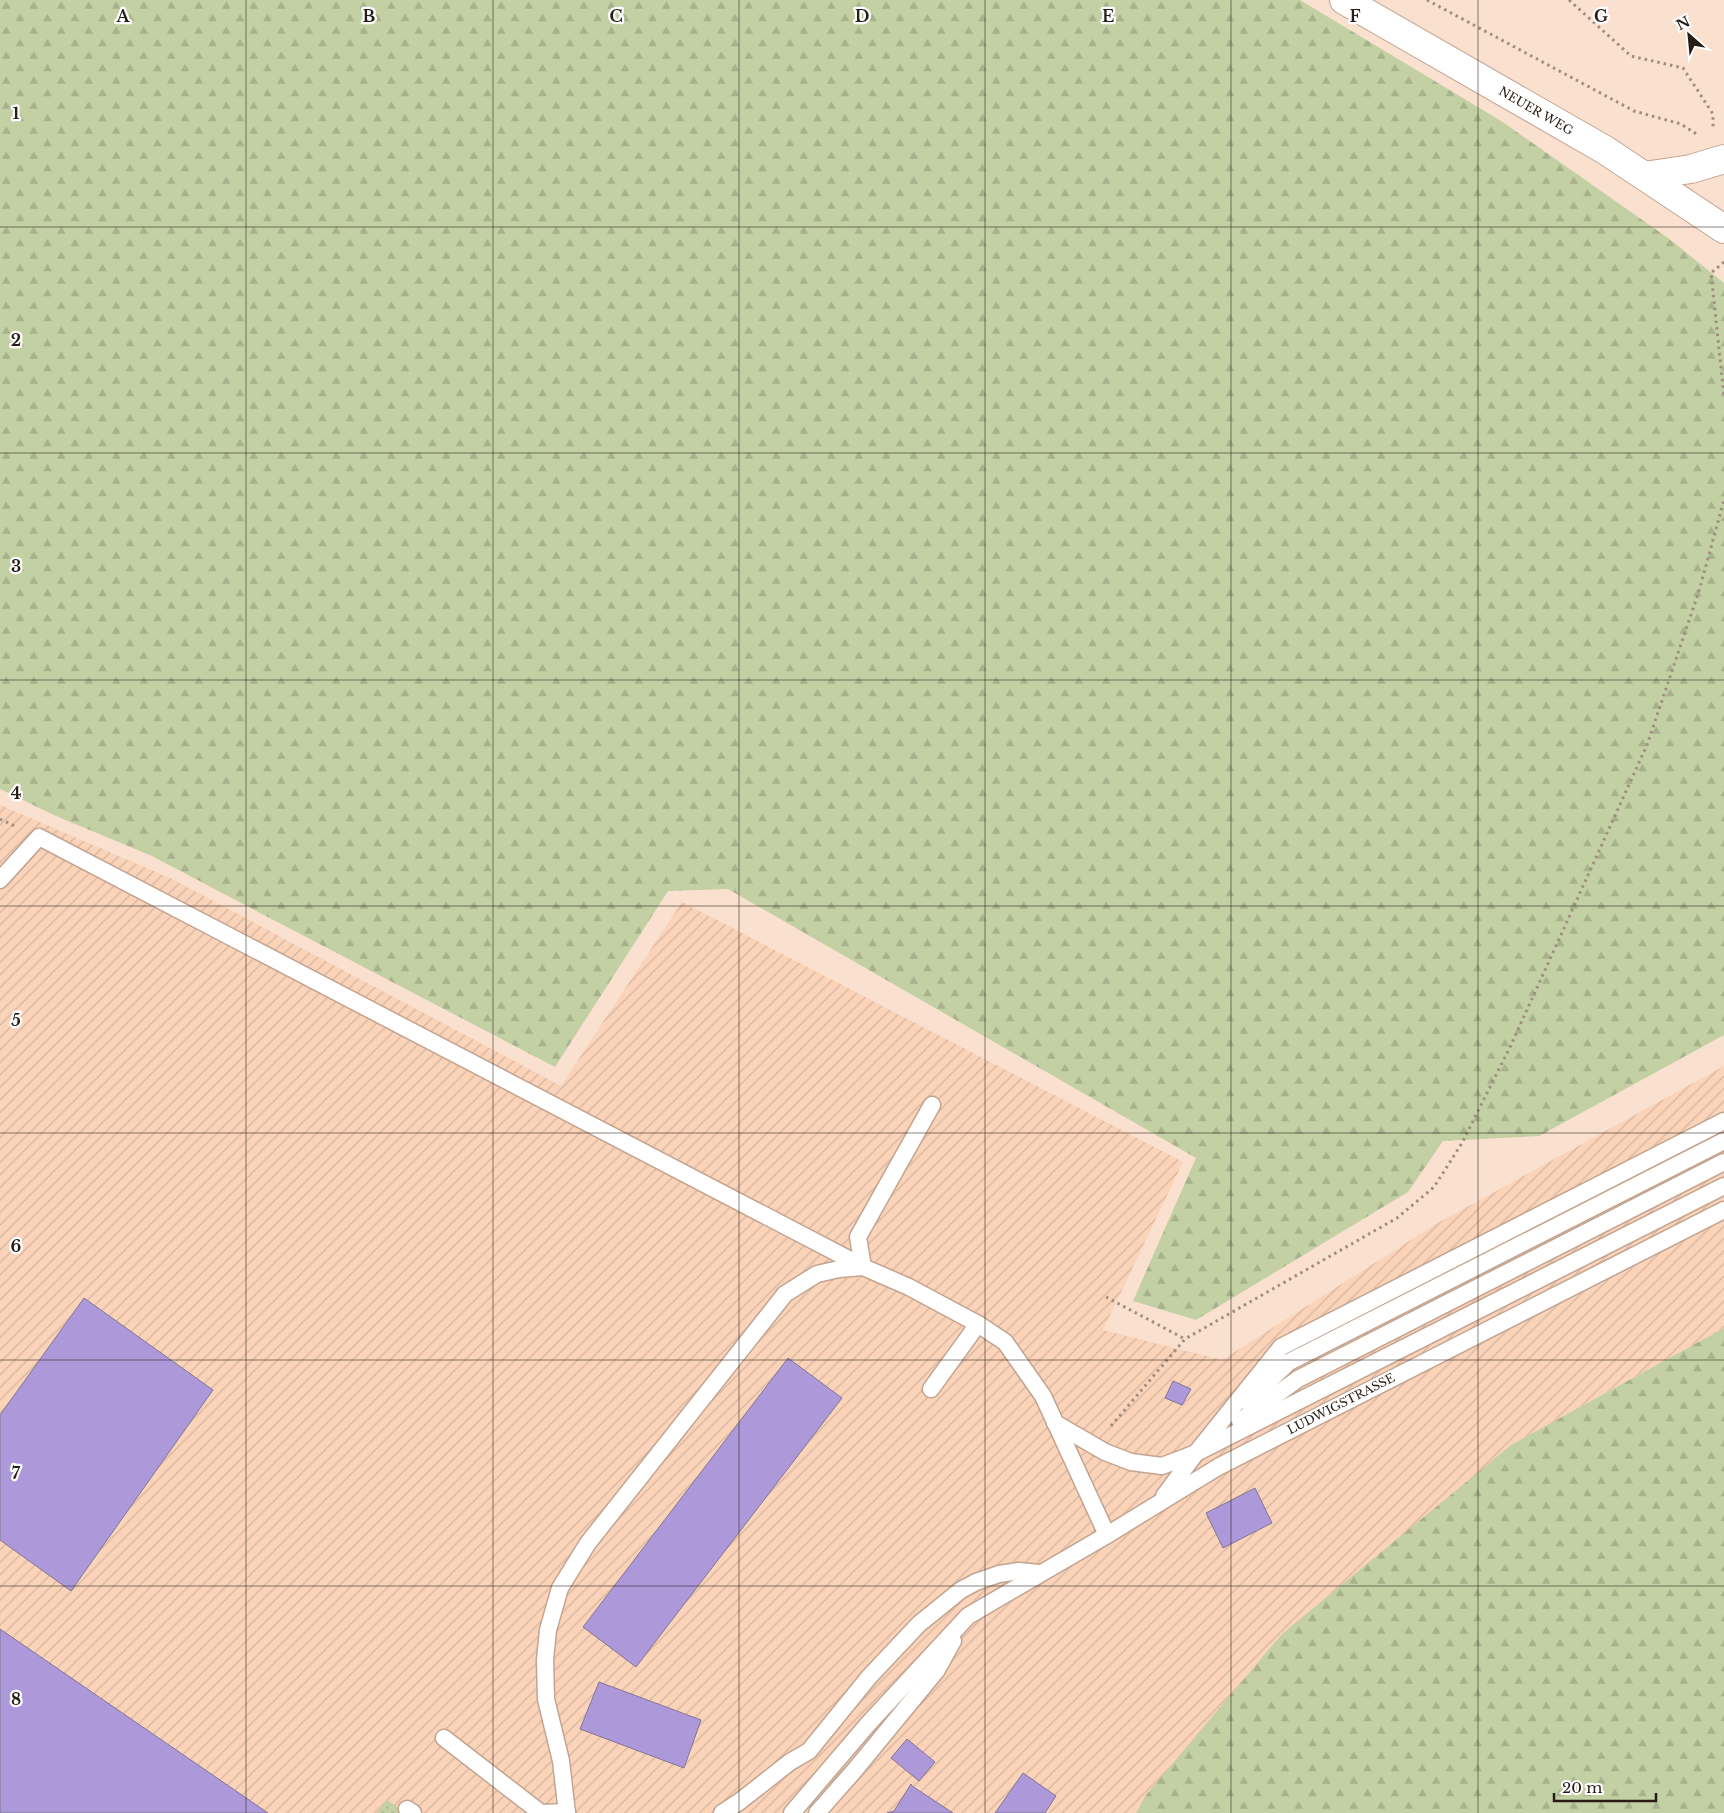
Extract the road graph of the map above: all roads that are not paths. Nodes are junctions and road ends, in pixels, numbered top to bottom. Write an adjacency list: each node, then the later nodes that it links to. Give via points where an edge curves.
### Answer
1 (1344, 0): 3 (main road, NEUER WEG, via 1605,150)
2 (1719, 148): 3 (main road, via 1691,169)
3 (1644, 176): 4 (main road, NEUER WEG)
4 (1724, 229)
5 (0, 880): 12 (lane, via 39,837)
6 (932, 1105): 12 (lane, via 858,1237)
7 (1724, 1121): 16 (lane, via 1280,1347)
8 (1724, 1141): 16 (lane, via 1289,1362)
9 (1724, 1162): 16 (lane, via 1298,1379)
10 (1724, 1186): 16 (lane)
11 (1724, 1210): 17 (lane, LUDWIGSTRASSE, via 1226,1463)
12 (863, 1267): 13 (lane, via 909,1287); 22 (lane, via 817,1274 786,1294 588,1543 560,1588 548,1630 546,1699 561,1761)
13 (978, 1324): 14 (lane); 15 (lane, via 1005,1342 1043,1396)
14 (931, 1389)
15 (1055, 1423): 16 (lane, via 1105,1452 1131,1462 1162,1466); 18 (lane)
16 (1196, 1453): 17 (lane)
17 (1158, 1504): 18 (lane, LUDWIGSTRASSE)
18 (1107, 1535): 19 (lane, LUDWIGSTRASSE)
19 (1039, 1573): 20 (lane, LUDWIGSTRASSE); 23 (lane, via 999,1574 961,1590 919,1624 869,1677 809,1751)
20 (968, 1616): 24 (lane, via 868,1724); 25 (lane, via 937,1670)
21 (444, 1738): 22 (lane, via 541,1813)
22 (568, 1812)
23 (722, 1813)
24 (792, 1813)
25 (817, 1813)

